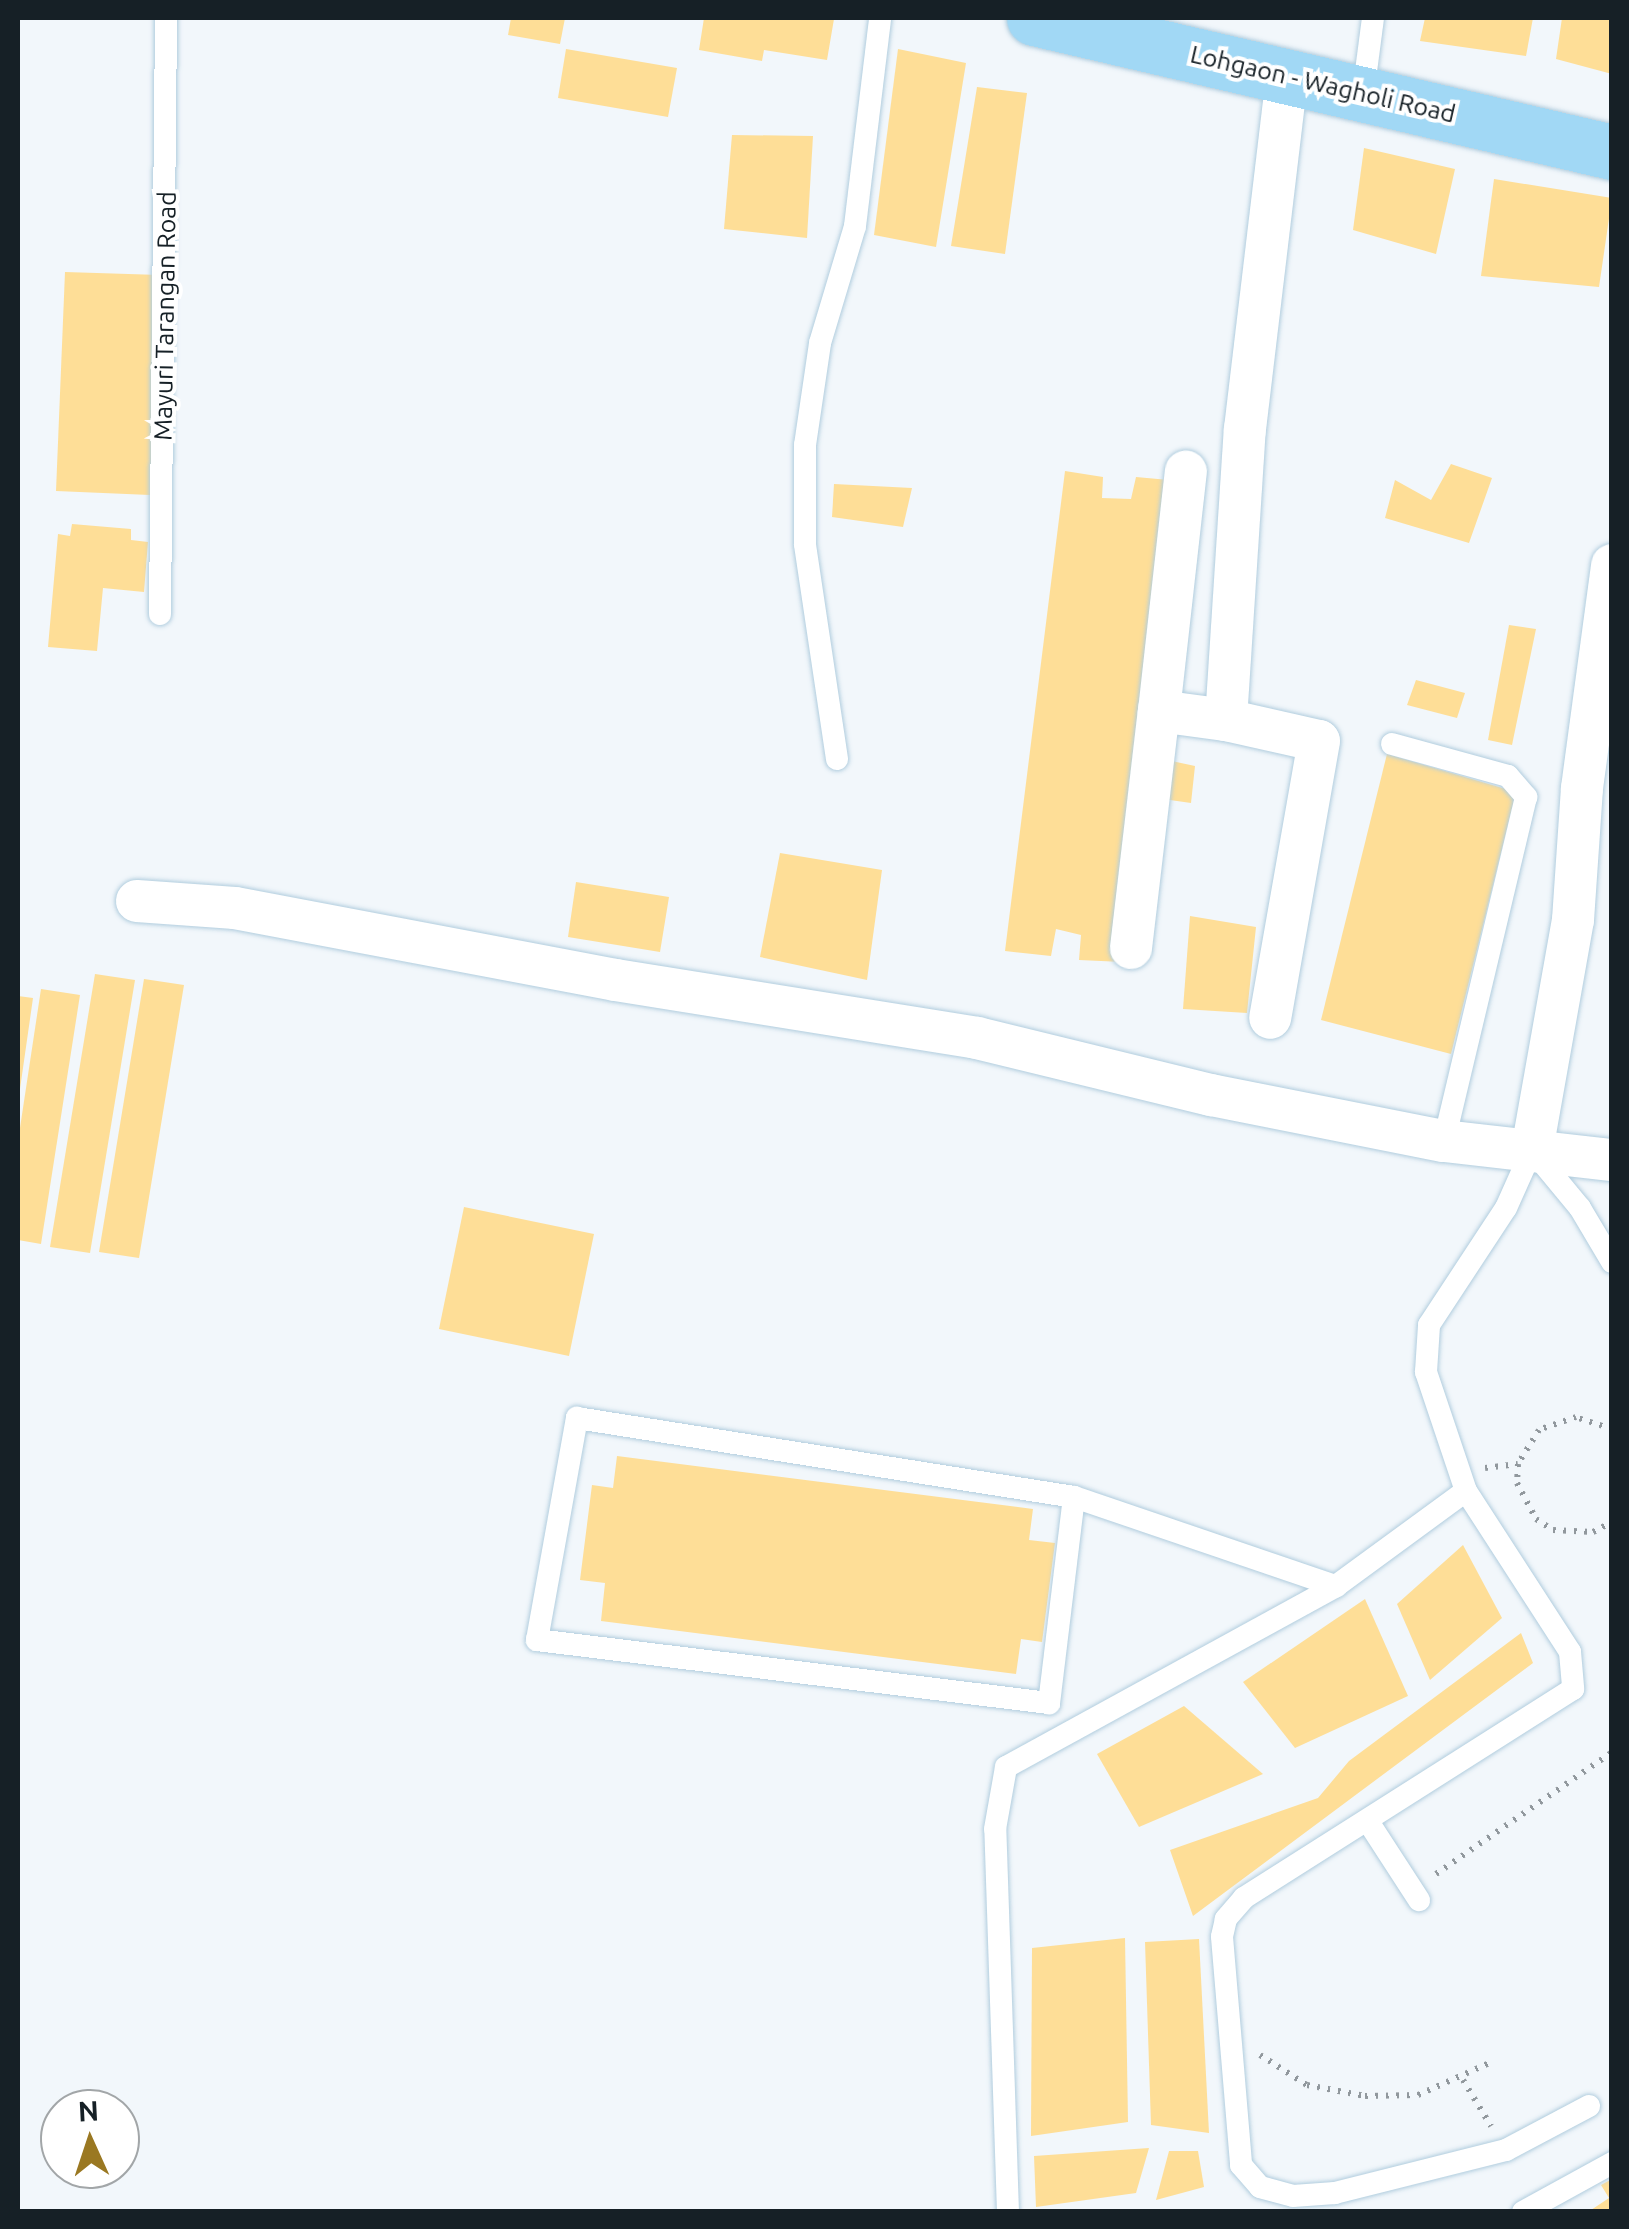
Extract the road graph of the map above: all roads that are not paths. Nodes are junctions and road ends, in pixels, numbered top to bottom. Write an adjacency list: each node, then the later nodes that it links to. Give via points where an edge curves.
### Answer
1 (166, 18): 10 (lane, Mayuri Tarangan Road)
2 (880, 18): 14 (lane, via 854,226 820,342 805,444 805,544)
3 (1034, 18): 5 (main road, Lohgaon - Wagholi Road)
4 (1374, 18): 6 (lane)
5 (1287, 76): 6 (main road, Lohgaon - Wagholi Road); 12 (street, via 1244,429)
6 (1363, 94): 7 (main road, Lohgaon - Wagholi Road)
7 (1612, 152)
8 (1186, 472): 11 (street)
9 (1612, 565): 19 (street, via 1582,788 1573,920)
10 (160, 614)
11 (1159, 712): 12 (street); 16 (street)
12 (1226, 720): 17 (street, via 1319,740)
13 (1392, 744): 18 (lane, via 1508,776 1526,797)
14 (837, 759)
15 (137, 901): 18 (street, via 235,908 616,980 978,1038 1211,1095)
16 (1131, 948)
17 (1270, 1018)
18 (1444, 1141): 19 (street)
19 (1532, 1150): 20 (street); 21 (lane, via 1580,1208); 22 (lane, via 1506,1208 1429,1325 1426,1372)
20 (1612, 1160)
21 (1612, 1262)
22 (1466, 1491): 24 (lane); 25 (lane, via 1570,1652 1573,1689)
23 (1074, 1497): 23 (lane, via 577,1418 538,1640 1049,1703); 24 (lane)
24 (1336, 1586): 29 (lane, via 1006,1767 995,1829)
25 (1370, 1822): 26 (lane); 27 (lane, via 1244,1898 1226,1919 1222,1936 1242,2165 1260,2188 1293,2196 1334,2193 1506,2150)
26 (1419, 1900)
27 (1589, 2106)
28 (1612, 2163): 30 (lane)
29 (1008, 2212)
30 (1523, 2212)

